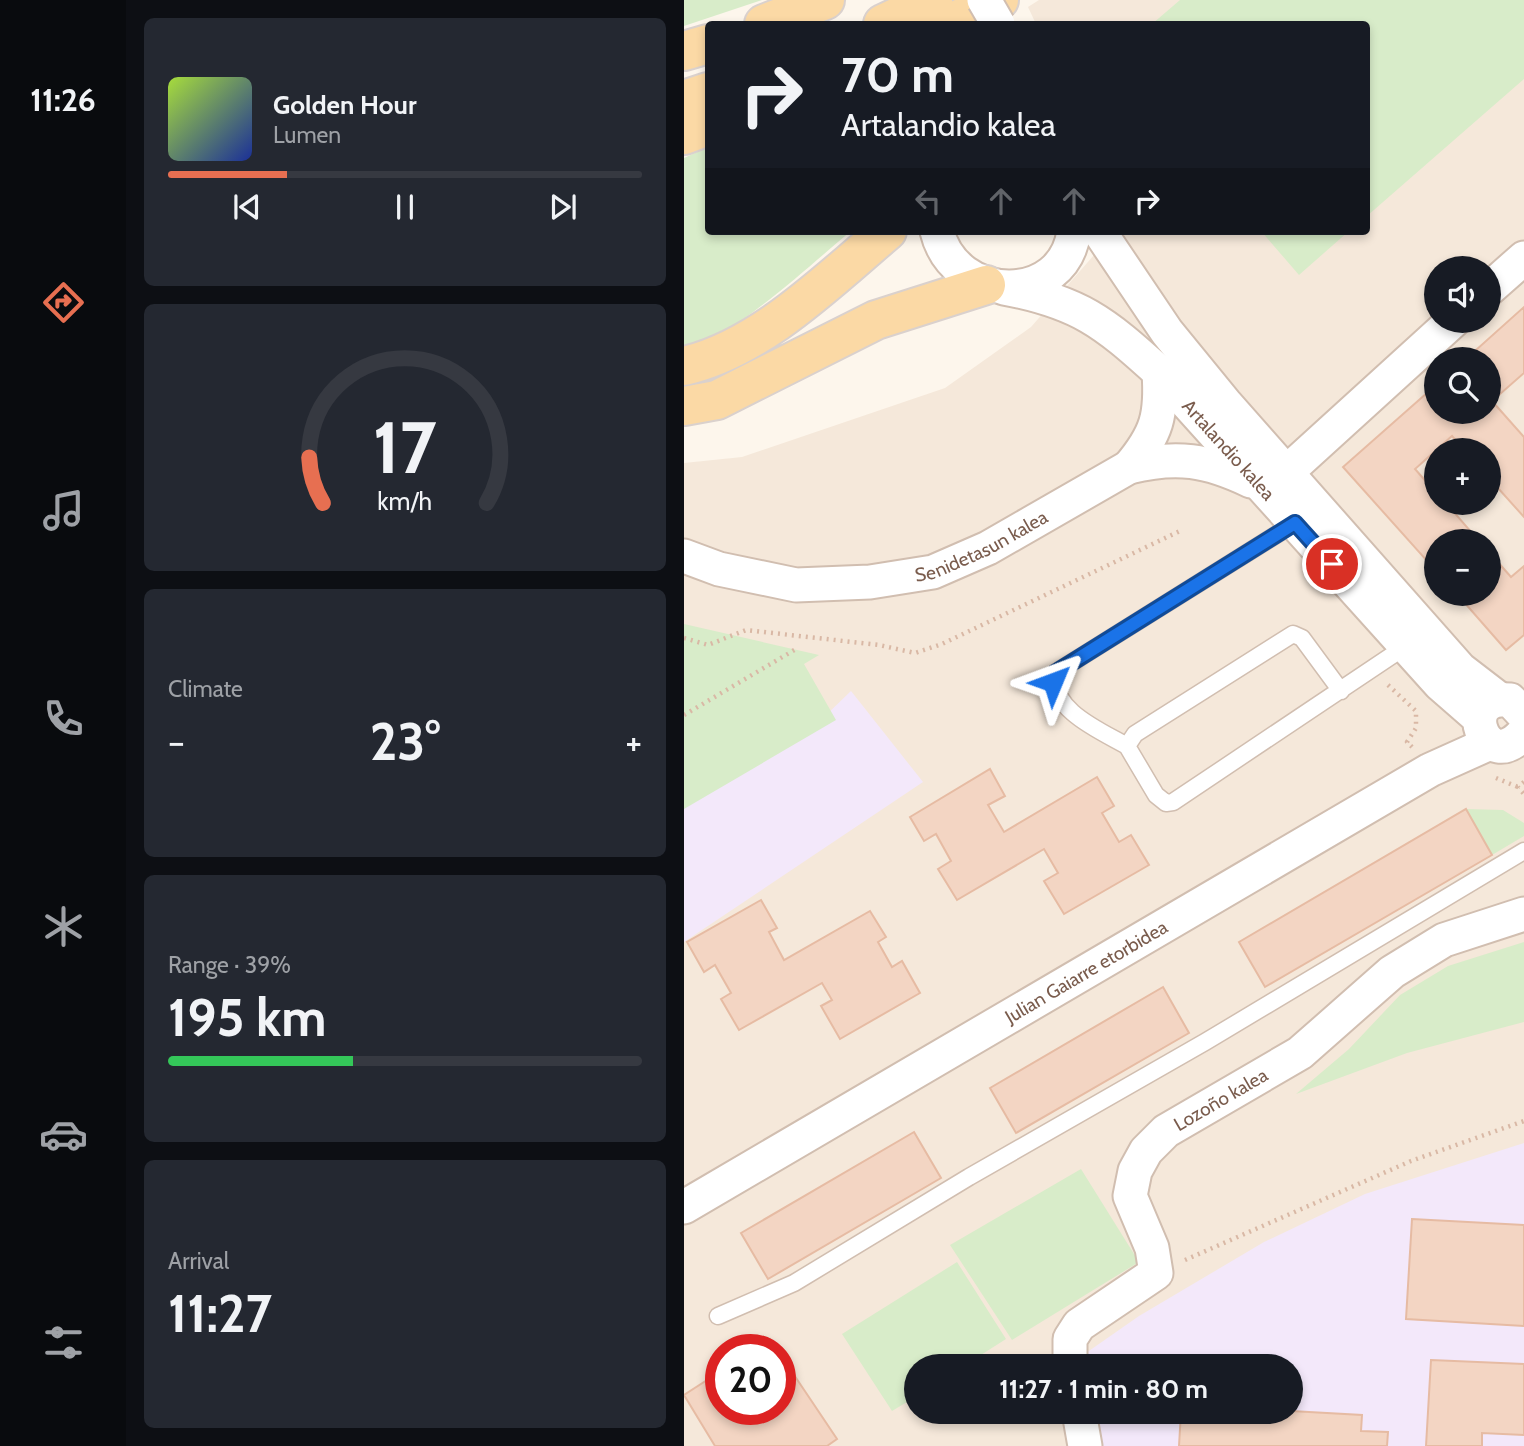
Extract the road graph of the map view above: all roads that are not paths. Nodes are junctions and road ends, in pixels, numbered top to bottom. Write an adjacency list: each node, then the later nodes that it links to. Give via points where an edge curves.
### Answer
1 (825, 0): 5 (main road)
2 (933, 0): 6 (main road)
3 (984, 0): 8 (street, bridge)
4 (999, 0): 7 (main road)
5 (772, 21)
6 (889, 21)
7 (955, 21)
8 (996, 21)
9 (705, 45): 10 (main road)
10 (684, 51)
11 (705, 93): 12 (main road)
12 (684, 100)
13 (705, 127): 14 (main road)
14 (684, 135)
15 (882, 235): 23 (main road, via 794,309 714,359)
16 (939, 235): 21 (street, via 951,262 967,276)
17 (1072, 235): 21 (street, via 1063,258 1047,275 1027,285)
18 (1102, 235): 27 (street, Artalandio kalea, via 1167,332 1225,402)
19 (1524, 258): 20 (street)
20 (1501, 278)
21 (995, 287): 24 (street, Artalandio kalea, via 1076,307 1118,335); 25 (main road, via 876,320 717,400)
22 (1439, 333): 27 (street)
23 (684, 366)
24 (1159, 372): 26 (street, via 1156,428); 27 (street, Artalandio kalea)
25 (684, 407)
26 (1135, 466): 27 (street, Senidetasun kalea, via 1182,459); 29 (street, Senidetasun kalea, via 988,548 932,572 870,582 796,585 719,569)
27 (1275, 479): 28 (street, Artalandio kalea); 32 (street, Artalandio kalea)
28 (1295, 523): 30 (street, Artalandio kalea); 33 (lane, via 1055,673 1055,691 1081,720)
29 (684, 556)
30 (1406, 646): 31 (lane); 32 (street, Artalandio kalea, via 1440,684)
31 (1341, 691): 33 (lane, via 1302,638 1293,634 1135,734); 33 (lane, via 1173,802 1166,803 1156,795)
32 (1508, 723): 36 (street, Julian Gaiarre etorbidea)
33 (1127, 746)
34 (1524, 851): 37 (lane, via 794,1283)
35 (1524, 914): 38 (street, Lozoño kalea, via 1444,940 1392,972 1300,1053 1159,1138 1146,1151 1130,1196 1152,1248 1156,1273 1079,1325 1070,1339)
36 (684, 1207)
37 (718, 1316)
38 (1070, 1354)
39 (1081, 1424): 40 (street)
40 (1085, 1446)

